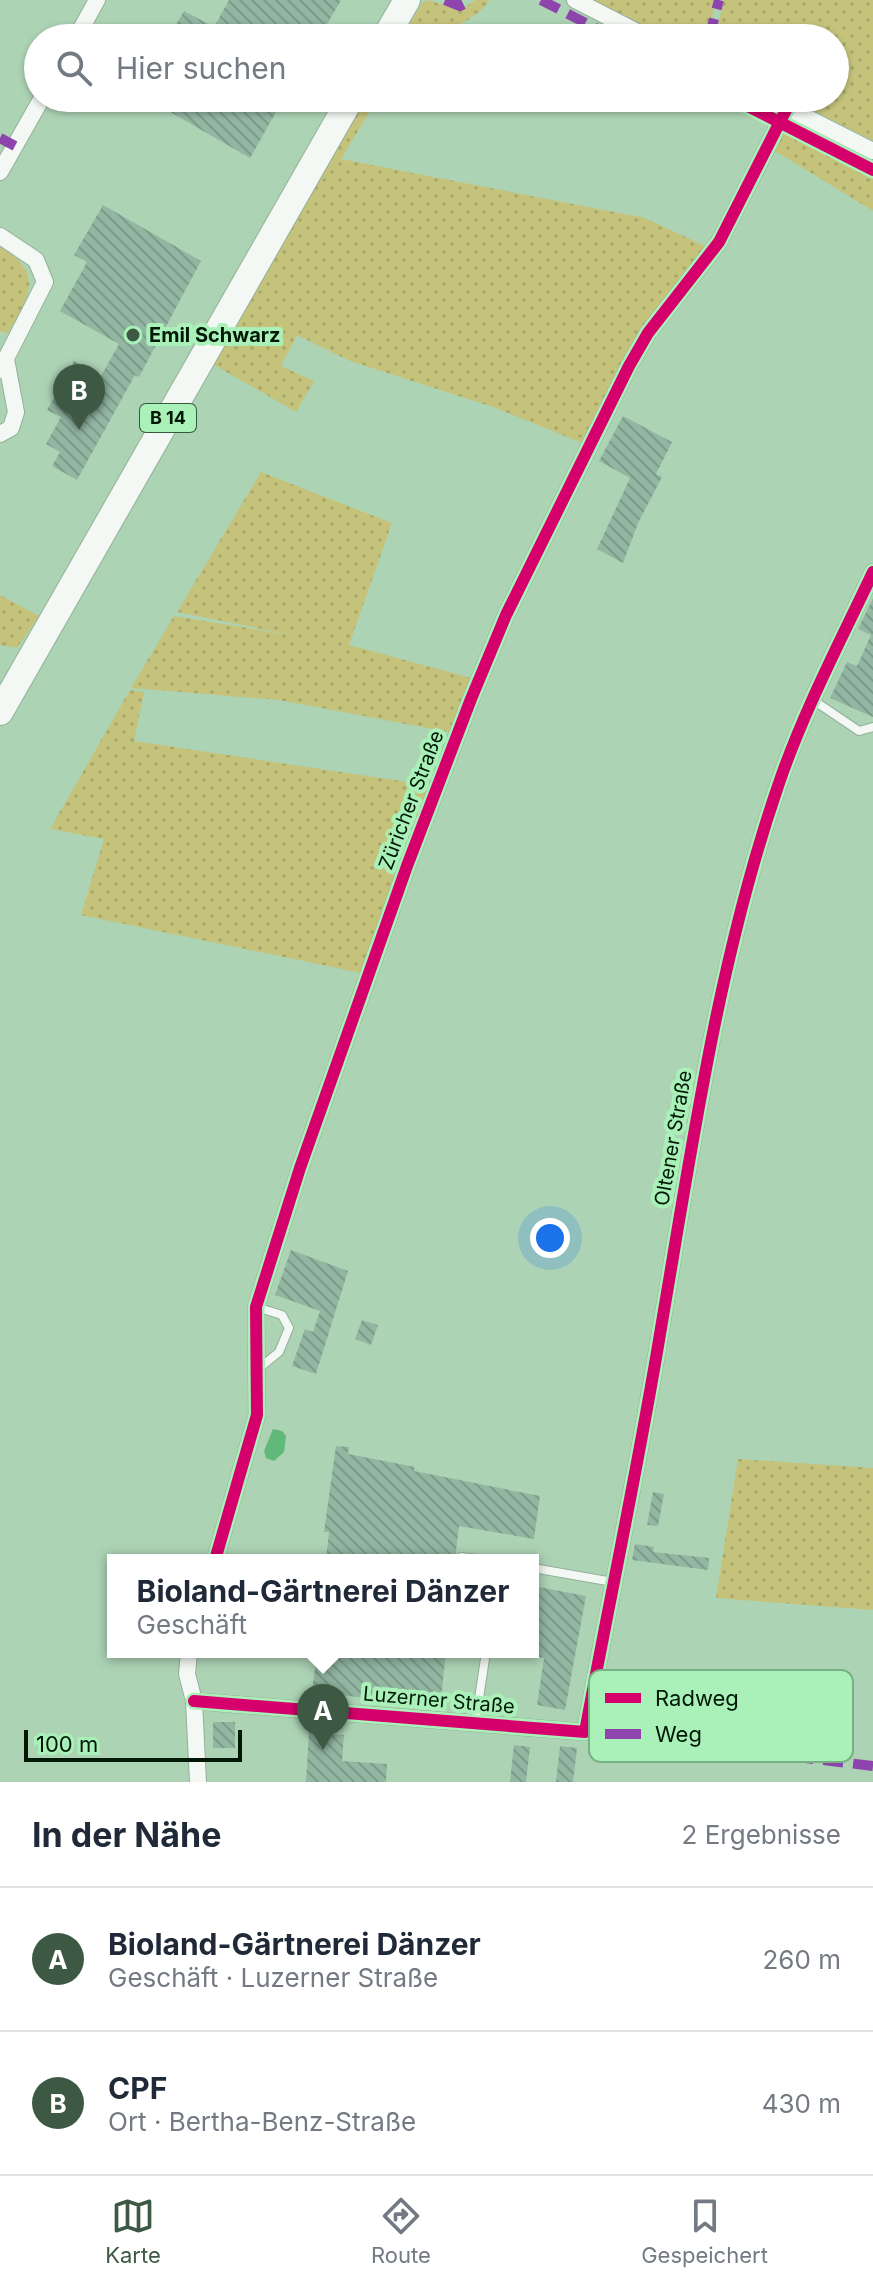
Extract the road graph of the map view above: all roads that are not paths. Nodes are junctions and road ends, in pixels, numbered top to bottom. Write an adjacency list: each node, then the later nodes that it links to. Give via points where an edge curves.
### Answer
1 (97, 0): 4 (street)
2 (407, 0): 5 (main road)
3 (575, 0): 6 (street)
4 (84, 24)
5 (393, 24)
6 (622, 24)
7 (34, 112): 12 (street)
8 (343, 112): 18 (main road, B 14)
9 (785, 112): 20 (street, Züricher Straße, via 719,242 648,333 629,366 506,615 407,866)
10 (795, 112): 11 (street)
11 (873, 151)
12 (0, 172)
13 (0, 236): 14 (street, via 36,260 45,282)
14 (3, 364): 15 (street, via 16,412 11,428)
15 (0, 434)
16 (872, 575): 17 (street, Oltener Straße)
17 (813, 700): 19 (lane, via 859,731); 24 (street, Oltener Straße, via 777,789 727,971)
18 (0, 712)
19 (873, 727)
20 (256, 1307): 21 (street, Züricher Straße); 21 (lane, via 282,1315 289,1328 279,1352)
21 (256, 1370): 22 (street, Züricher Straße, via 257,1415)
22 (217, 1554)
23 (539, 1569): 24 (lane)
24 (613, 1582): 27 (street, Oltener Straße)
25 (188, 1658): 28 (street)
26 (485, 1658): 30 (lane)
27 (597, 1670)
28 (194, 1701): 30 (street, Luzerner Straße); 32 (street)
29 (589, 1711): 31 (street, Oltener Straße)
30 (475, 1725): 31 (street, Luzerner Straße)
31 (585, 1732)
32 (198, 1782)

